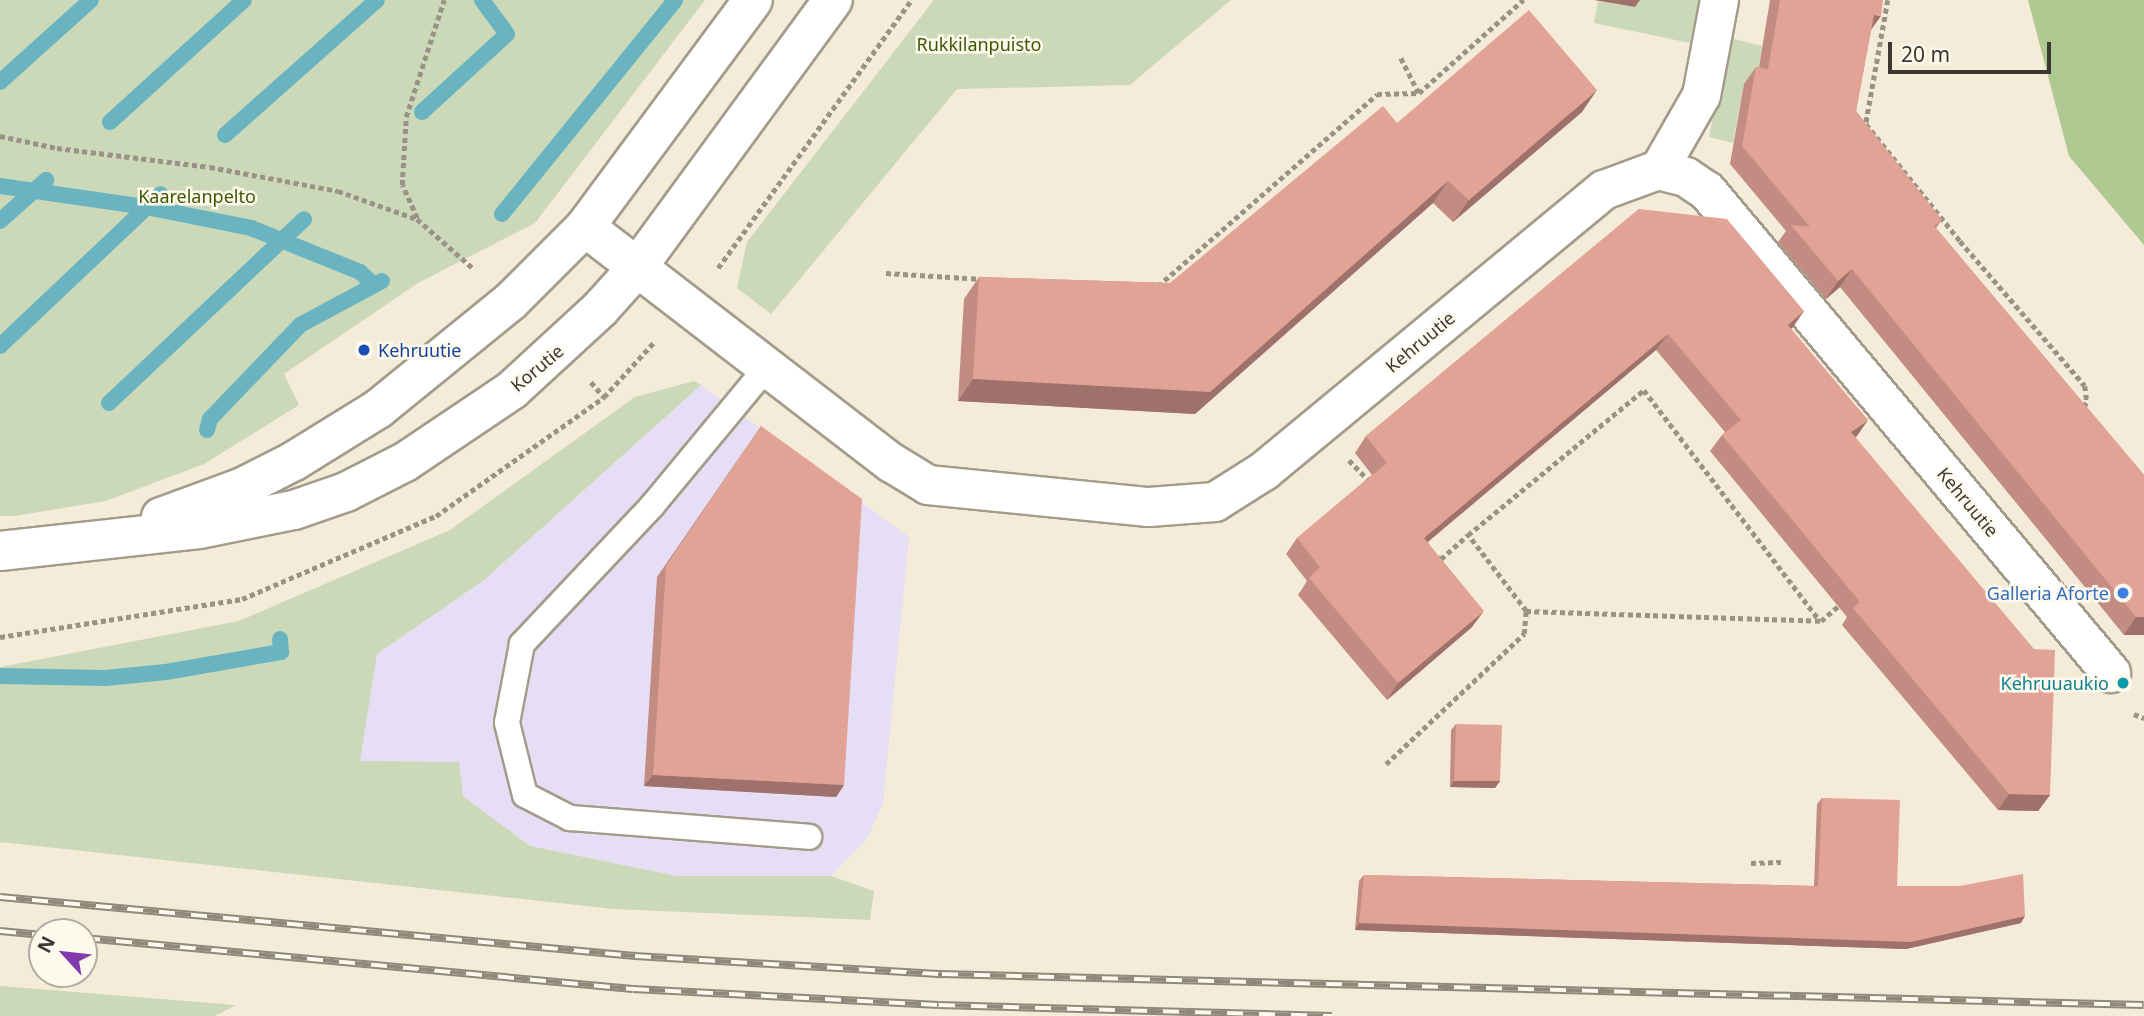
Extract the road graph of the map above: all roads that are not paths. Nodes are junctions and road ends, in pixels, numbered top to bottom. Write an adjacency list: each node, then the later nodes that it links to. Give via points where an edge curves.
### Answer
1 (753, 0): 5 (street, Korutie)
2 (833, 0): 6 (street, Korutie)
3 (1719, 0): 4 (street, via 1701,95)
4 (1658, 170): 7 (street, Kehruutie, via 1604,190 1264,471 1215,502 1150,507 928,485); 10 (street, Kehruutie, via 1686,177 1707,191)
5 (585, 227): 6 (street, Kehruutie); 8 (street, Korutie, via 512,301 378,409 254,482)
6 (636, 269): 7 (street, Kehruutie); 8 (street, Korutie, via 560,349 512,390 382,474 294,510 200,528)
7 (767, 366): 11 (lane, via 652,506 522,644 507,723 525,794 570,818)
8 (106, 536): 9 (street, Korutie)
9 (0, 551)
10 (2111, 673)
11 (809, 836)

